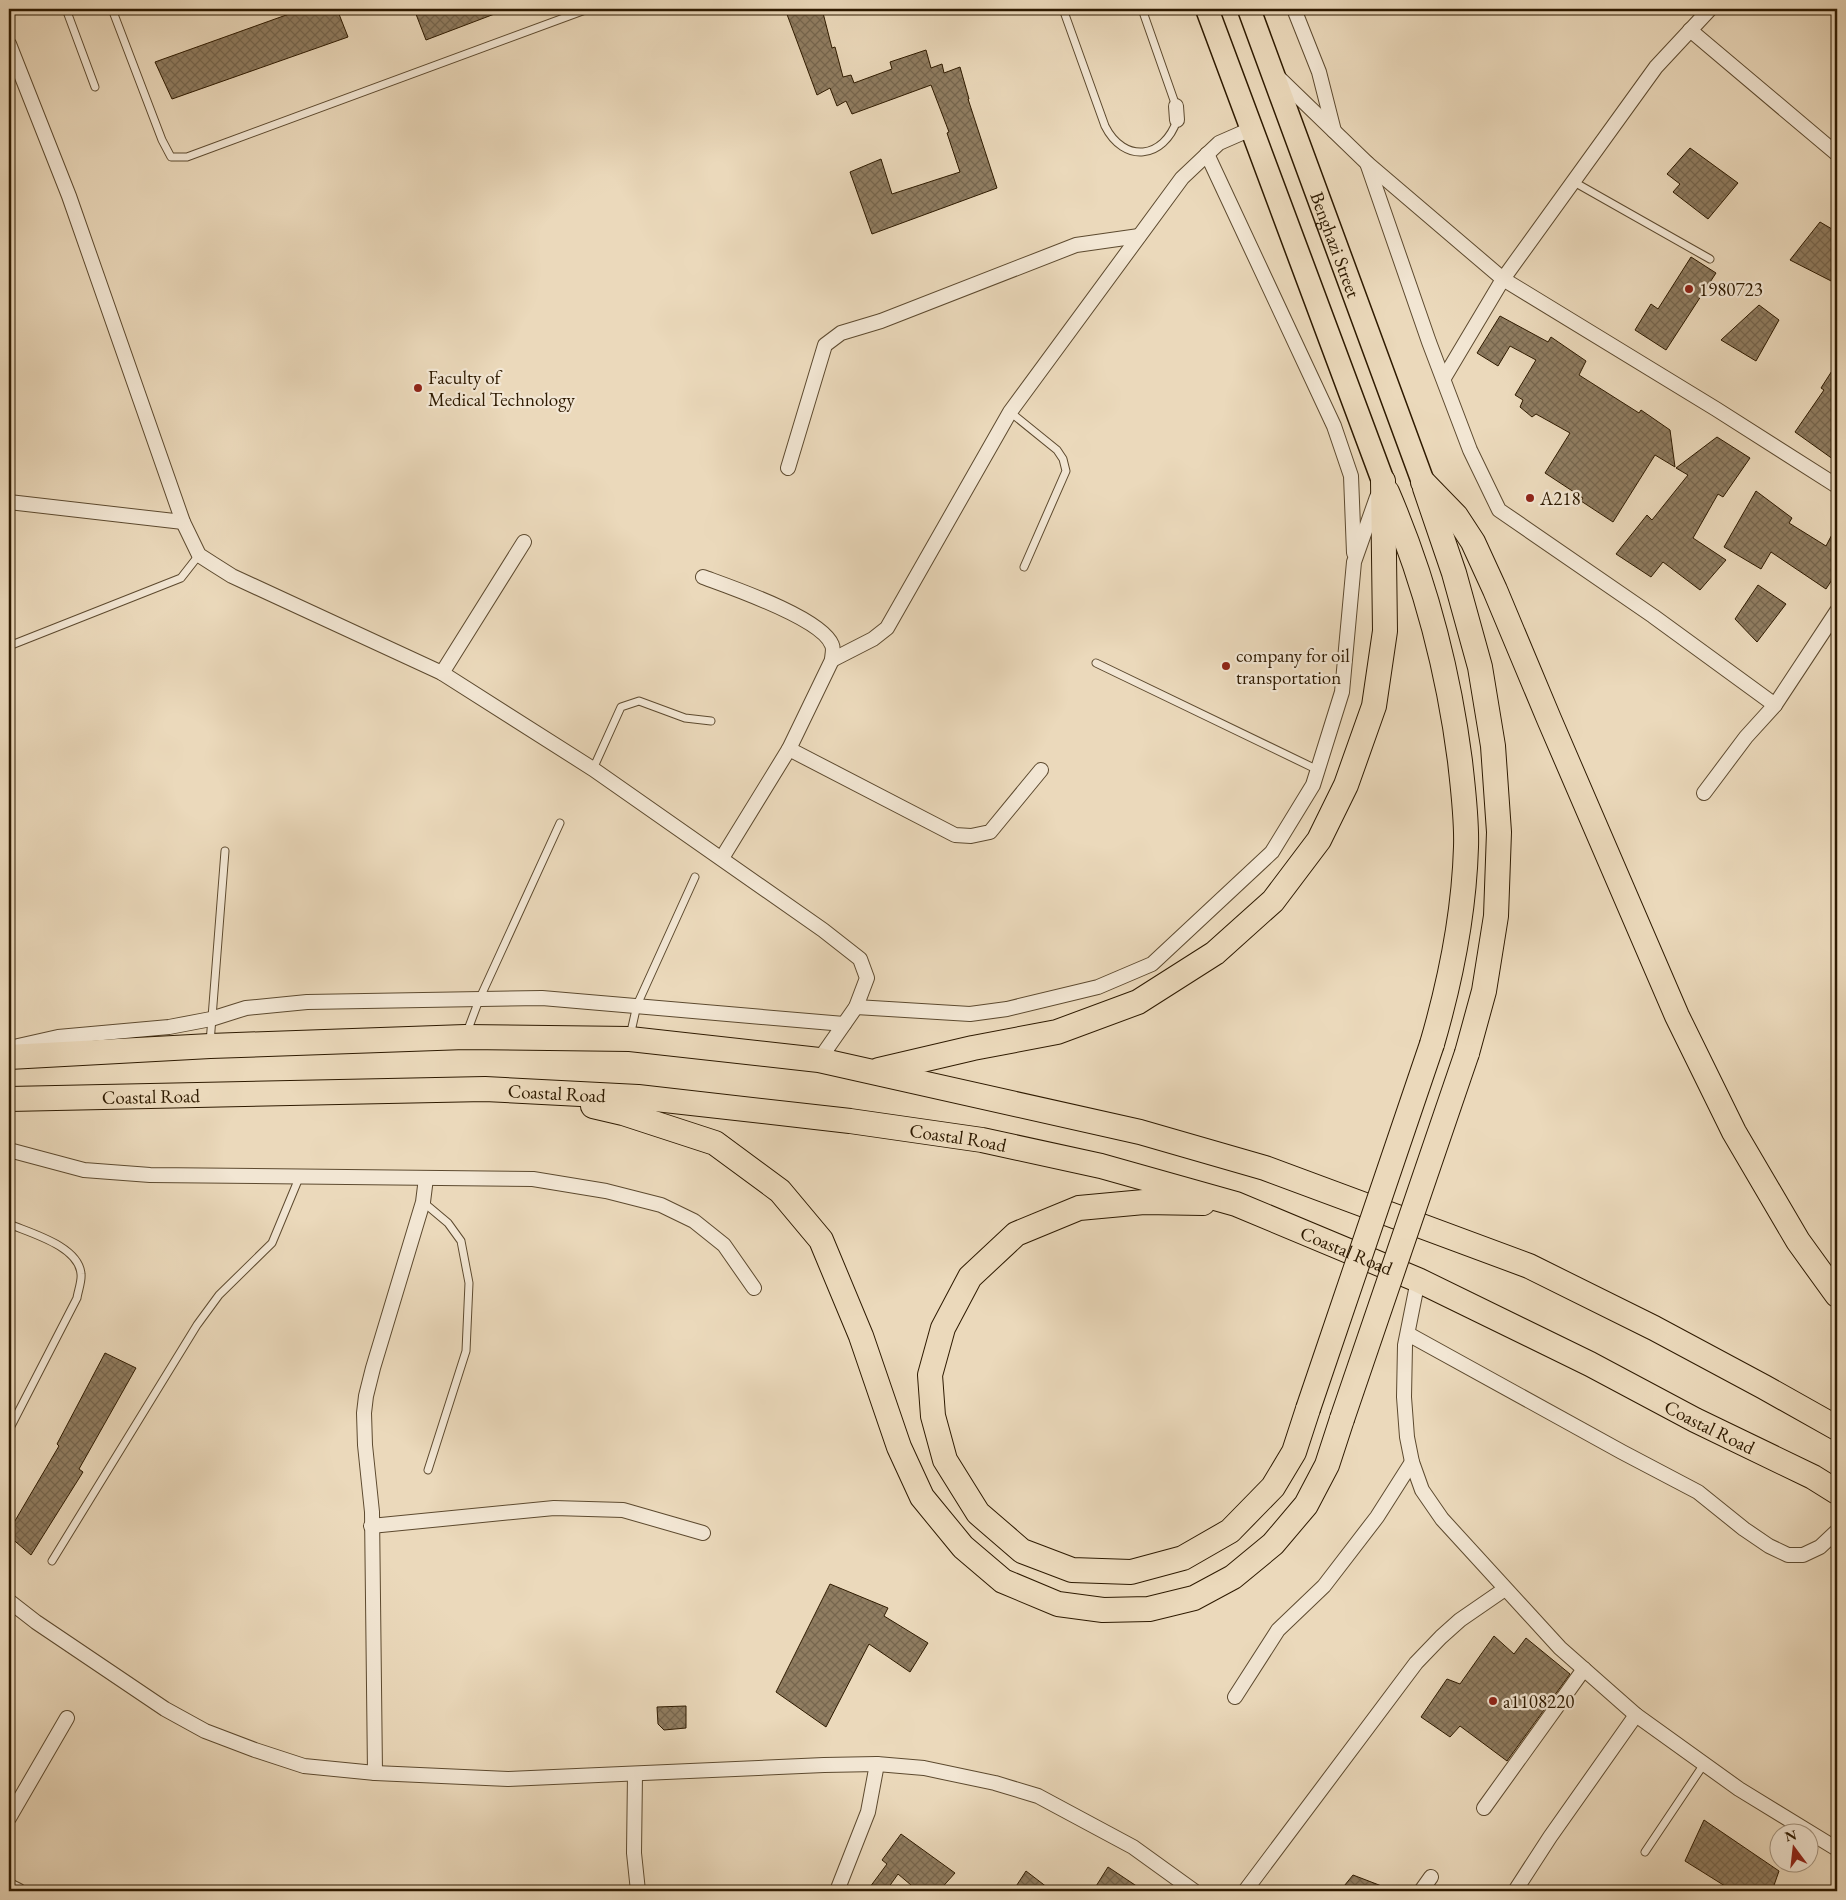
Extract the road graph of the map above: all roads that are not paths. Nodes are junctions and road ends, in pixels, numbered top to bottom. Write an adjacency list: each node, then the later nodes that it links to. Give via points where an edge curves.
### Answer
1 (66, 9): 14 (lane)
2 (112, 9): 10 (lane, via 171,157 187,157)
3 (588, 9): 10 (lane)
4 (1063, 9): 16 (lane, via 1106,126 1120,146 1144,152 1156,148 1167,141)
5 (1142, 9): 15 (lane)
6 (1207, 9): 17 (main road, Benghazi Street)
7 (1249, 9): 13 (main road, Benghazi Street)
8 (1294, 9): 18 (street, via 1318,72)
9 (1710, 9): 11 (street)
10 (577, 11)
11 (1690, 30): 20 (street); 22 (street, via 1656,67)
12 (9, 44): 33 (street, via 69,196)
13 (1271, 70): 18 (street); 30 (main road, Benghazi Street)
14 (95, 87)
15 (1176, 106): 16 (street)
16 (1178, 120)
17 (1251, 129): 19 (street, via 1219,143); 29 (main road, Benghazi Street)
18 (1334, 131): 21 (street)
19 (1207, 154): 23 (street, via 1182,178); 36 (street, via 1334,426 1351,476)
20 (1837, 154)
21 (1366, 163): 25 (street); 26 (street)
22 (1574, 182): 24 (lane); 25 (street)
23 (1139, 236): 27 (street); 28 (street, via 1076,245 882,321 841,332 825,345)
24 (1710, 259)
25 (1503, 279): 26 (street); 31 (street)
26 (1444, 378): 44 (street, via 1470,450 1499,510)
27 (1010, 412): 37 (lane, via 1057,450 1066,471); 41 (street, via 887,628 874,640)
28 (788, 468)
29 (1383, 481): 36 (street); 66 (highway, via 1385,631 1374,706 1346,785 1319,840 1273,901 1215,953 1138,1002 1057,1032); 73 (highway, bridge, via 1408,542 1435,630 1454,716 1462,785 1466,845 1463,899 1453,965 1432,1044 1294,1452 1273,1487 1230,1530 1183,1558 1131,1572 1072,1570 1022,1551 978,1513 945,1460 933,1416 930,1374 942,1328 970,1277 1016,1234 1079,1208 1144,1202)
30 (1423, 482): 67 (highway, bridge, via 1454,574 1480,667 1493,746 1499,832 1496,916 1484,991 1467,1053 1327,1465 1306,1505 1273,1544 1234,1577 1194,1598 1149,1609 1103,1610 1058,1604 1003,1581 962,1547 922,1497 899,1447 861,1336 821,1240 780,1191 715,1143 623,1113); 77 (highway, via 1456,516 1473,542 1677,1016 1734,1132 1798,1241)
31 (1837, 486)
32 (9, 502): 33 (street)
33 (183, 522): 35 (street)
34 (524, 542): 43 (street)
35 (199, 555): 40 (lane, via 181,578); 43 (street, via 232,576)
36 (1354, 562): 49 (street, via 1342,692)
37 (1024, 567)
38 (703, 577): 41 (street, via 765,600 818,628 832,645)
39 (1836, 614): 44 (street)
40 (9, 646)
41 (832, 660): 46 (street)
42 (1096, 663): 49 (lane)
43 (442, 673): 47 (street)
44 (1775, 705): 50 (street)
45 (712, 721): 47 (lane, via 685,718 639,701 621,707)
46 (789, 749): 48 (street, via 955,835 990,832); 53 (street)
47 (593, 769): 53 (street)
48 (1041, 770)
49 (1318, 770): 57 (street, via 1313,785 1272,852 1152,964 1098,987 1007,1009 970,1014)
50 (1704, 792)
51 (560, 823): 55 (lane)
52 (225, 851): 58 (lane)
53 (722, 858): 57 (street, via 860,959 867,978)
54 (695, 877): 56 (lane)
55 (479, 1000): 56 (street, via 542,998); 58 (street, via 307,1002 246,1008); 60 (lane)
56 (637, 1005): 59 (street); 61 (lane)
57 (856, 1007): 59 (street)
58 (211, 1019): 62 (lane); 63 (street, via 169,1027 58,1038)
59 (844, 1024): 65 (street)
60 (465, 1037): 61 (highway); 62 (highway)
61 (630, 1039): 65 (highway)
62 (210, 1046): 64 (highway)
63 (9, 1050)
64 (9, 1057)
65 (819, 1060): 66 (highway)
66 (873, 1071): 79 (highway, via 1140,1132 1265,1168 1529,1266 1654,1328)
67 (485, 1089): 68 (highway, Coastal Road); 73 (highway, Coastal Road, via 638,1097 982,1140 1101,1166)
68 (9, 1099)
69 (9, 1150): 70 (street, via 84,1170 150,1175)
70 (299, 1178): 71 (street); 87 (lane, via 272,1243 219,1296 197,1325)
71 (426, 1178): 72 (street); 76 (street, via 533,1179 606,1191 660,1205 694,1222 724,1245)
72 (423, 1202): 82 (lane, via 448,1223 461,1241 469,1283 466,1351); 84 (street, via 366,1396 365,1444)
73 (1236, 1204): 75 (highway, Coastal Road)
74 (9, 1224): 80 (lane, via 56,1244 76,1260 81,1274 77,1298)
75 (1418, 1280): 78 (street); 83 (highway, Coastal Road, via 1590,1364)
76 (754, 1288)
77 (1837, 1295)
78 (1408, 1334): 81 (street, via 1404,1397); 85 (street, via 1698,1492 1744,1529 1788,1555 1803,1554 1820,1546)
79 (1837, 1428)
80 (9, 1430)
81 (1412, 1462): 88 (street, via 1422,1490 1436,1512); 91 (street, via 1377,1517 1324,1586 1278,1630)
82 (428, 1470)
83 (1837, 1492)
84 (371, 1526): 86 (street, via 554,1508 623,1510); 96 (street)
85 (1837, 1531)
86 (703, 1533)
87 (52, 1561)
88 (1505, 1589): 90 (street); 108 (street, via 1460,1620 1416,1664)
89 (9, 1601): 96 (street, via 121,1680 205,1731 304,1766)
90 (1584, 1669): 92 (street); 98 (street)
91 (1235, 1697)
92 (1636, 1715): 95 (street); 110 (street)
93 (67, 1718): 99 (street)
94 (877, 1764): 97 (street); 106 (street, via 868,1812); 107 (street, via 933,1770 1038,1796 1134,1847)
95 (1704, 1764): 100 (street); 101 (lane)
96 (375, 1773): 97 (street, via 508,1779)
97 (635, 1774): 105 (street, via 634,1853)
98 (1484, 1808)
99 (9, 1818)
100 (1837, 1849)
101 (1645, 1852)
102 (1431, 1877): 109 (street)
103 (9, 1886): 104 (street)
104 (19, 1891)
105 (638, 1891)
106 (837, 1891)
107 (1194, 1891)
108 (1245, 1891)
109 (1421, 1891)
110 (1515, 1891)

